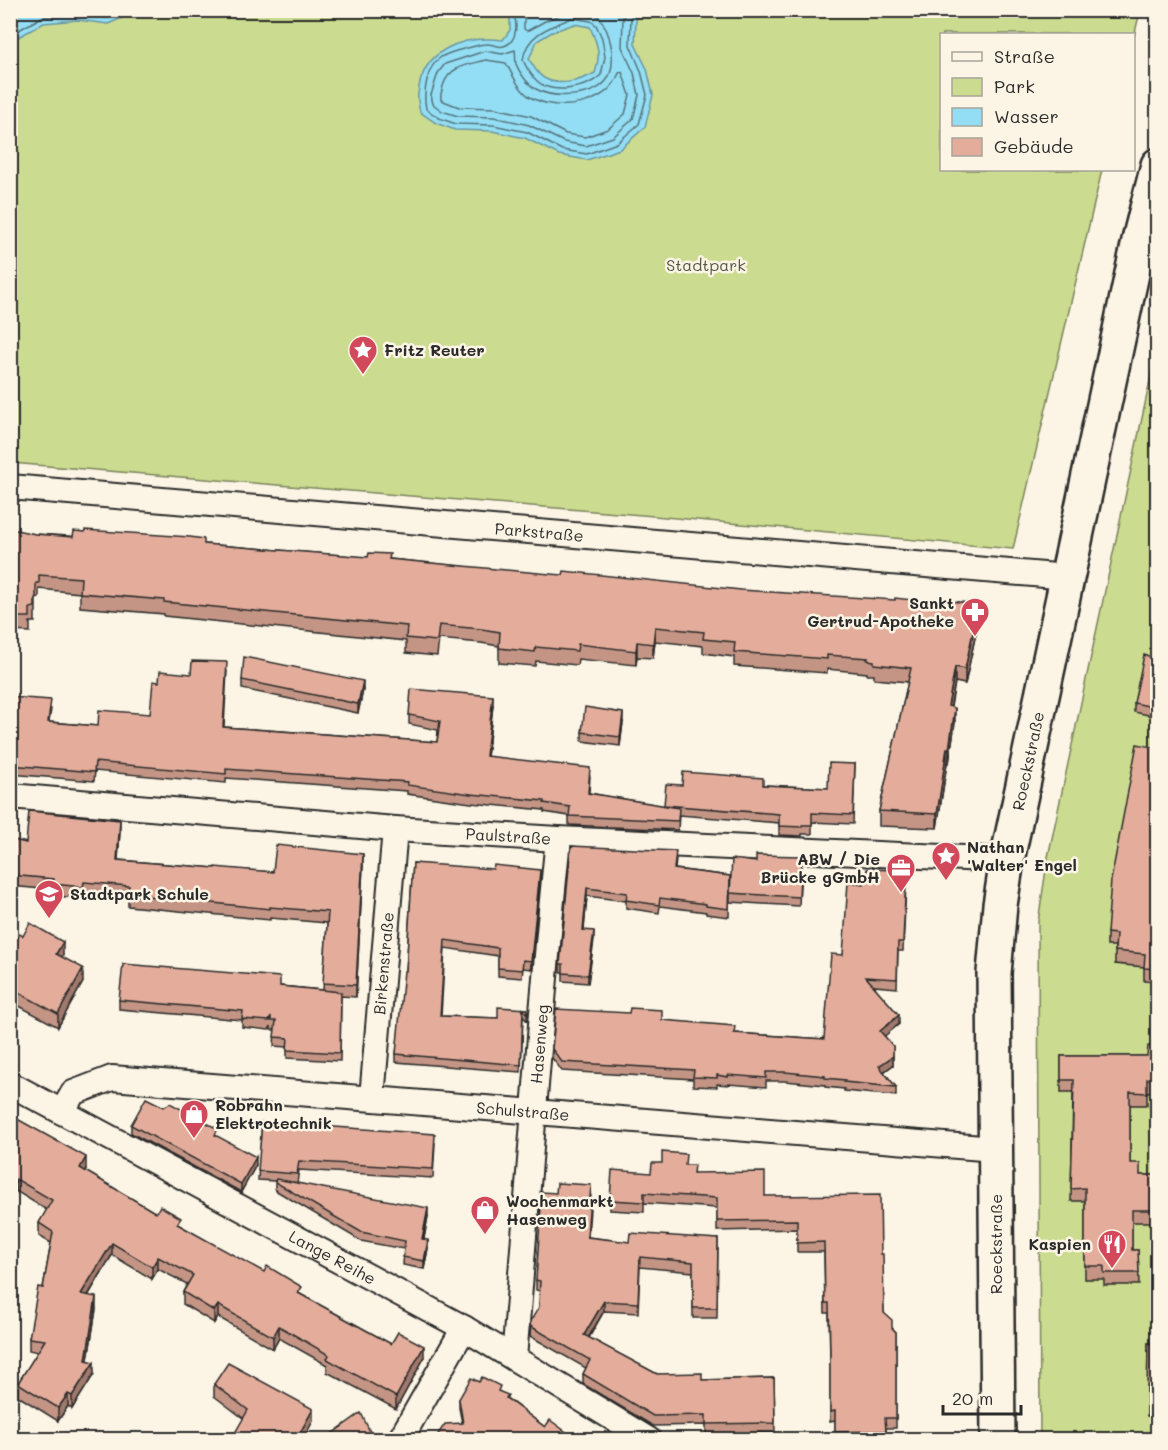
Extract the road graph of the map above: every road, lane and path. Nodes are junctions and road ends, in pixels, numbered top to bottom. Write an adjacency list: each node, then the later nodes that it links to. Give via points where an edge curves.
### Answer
1 (1158, 165): 3 (main road, Roeckstraße)
2 (10, 487): 3 (street, Parkstraße)
3 (1068, 577): 7 (main road, Roeckstraße)
4 (10, 796): 5 (street, Paulstraße)
5 (395, 829): 6 (street, Paulstraße); 9 (street, Birkenstraße)
6 (558, 839): 7 (street, Paulstraße); 10 (street, Hasenweg)
7 (1007, 860): 12 (main road, Roeckstraße, via 994,973)
8 (10, 1083): 11 (street, Lange Reihe)
9 (372, 1098): 10 (street, Schulstraße); 11 (street, Schulstraße, via 112,1078 73,1093)
10 (535, 1111): 12 (street, Schulstraße); 14 (street, Hasenweg)
11 (62, 1112): 13 (street, Lange Reihe)
12 (995, 1149): 17 (main road, Roeckstraße)
13 (464, 1328): 14 (street, Lange Reihe); 15 (street)
14 (514, 1358): 16 (street, Lange Reihe)
15 (400, 1440)
16 (649, 1440)
17 (998, 1440)

